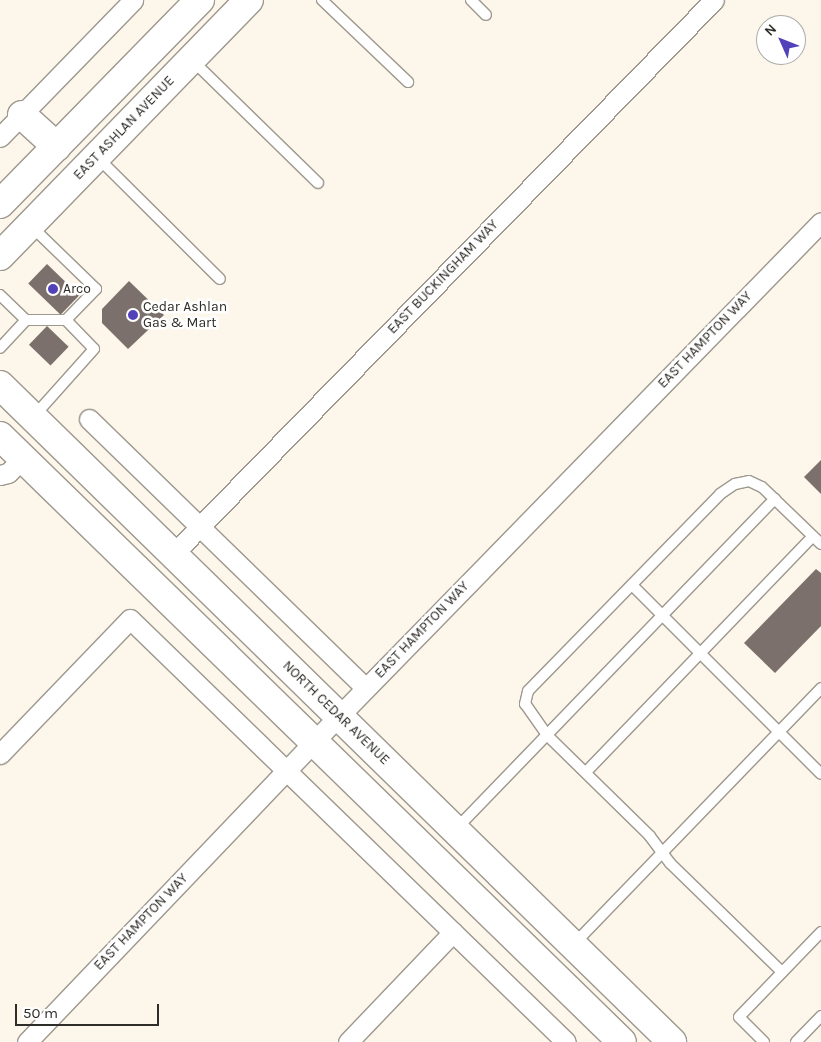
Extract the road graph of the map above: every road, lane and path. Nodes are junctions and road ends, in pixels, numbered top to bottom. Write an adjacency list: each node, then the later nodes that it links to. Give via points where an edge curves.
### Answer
1 (133, 0): 10 (street)
2 (200, 0): 12 (main road)
3 (249, 0): 8 (main road, EAST ASHLAN AVENUE)
4 (322, 0): 9 (lane)
5 (471, 0): 7 (lane)
6 (714, 0): 31 (street, EAST BUCKINGHAM WAY)
7 (486, 15)
8 (191, 59): 13 (main road, EAST ASHLAN AVENUE); 14 (lane)
9 (408, 82)
10 (22, 115): 11 (street); 12 (main road)
11 (0, 137)
12 (57, 147): 15 (main road)
13 (96, 157): 17 (main road, EAST ASHLAN AVENUE); 19 (lane)
14 (318, 183)
15 (0, 204)
16 (821, 222): 38 (street, EAST HAMPTON WAY)
17 (30, 225): 18 (main road, EAST ASHLAN AVENUE); 22 (lane, via 96,290)
18 (0, 256)
19 (220, 279)
20 (0, 295): 21 (lane)
21 (26, 320): 22 (lane); 23 (lane)
22 (66, 320): 25 (lane, via 94,349)
23 (0, 348)
24 (0, 385): 25 (main road, NORTH CEDAR AVENUE)
25 (33, 417): 34 (main road, NORTH CEDAR AVENUE)
26 (89, 420): 31 (street)
27 (0, 436): 28 (main road)
28 (23, 458): 29 (street, via 8,473); 43 (main road)
29 (0, 475)
30 (775, 499): 32 (lane); 35 (lane, via 749,481 735,484 720,494); 36 (lane)
31 (200, 526): 34 (street, EAST BUCKINGHAM WAY); 38 (street)
32 (813, 536): 33 (lane); 37 (lane)
33 (821, 544)
34 (172, 554): 40 (main road, NORTH CEDAR AVENUE)
35 (632, 585): 36 (lane); 42 (lane, via 528,691 525,704)
36 (663, 615): 37 (lane); 42 (lane)
37 (701, 652): 41 (lane); 46 (lane)
38 (366, 688): 40 (street, EAST HAMPTON WAY)
39 (821, 688): 41 (lane)
40 (339, 716): 43 (street, EAST HAMPTON WAY); 48 (main road, NORTH CEDAR AVENUE)
41 (779, 731): 47 (lane); 49 (lane)
42 (547, 735): 46 (lane); 48 (lane)
43 (315, 741): 45 (street, EAST HAMPTON WAY); 58 (main road)
44 (0, 754): 45 (street, via 130,619)
45 (286, 771): 50 (street); 55 (street, EAST HAMPTON WAY)
46 (586, 772): 49 (lane)
47 (821, 774)
48 (455, 830): 52 (main road, NORTH CEDAR AVENUE)
49 (662, 852): 52 (lane); 53 (lane)
50 (453, 932): 56 (street); 57 (street)
51 (821, 932): 53 (lane)
52 (573, 945): 59 (main road, NORTH CEDAR AVENUE)
53 (782, 972): 60 (lane, via 739,1017)
54 (821, 1016): 61 (lane)
55 (27, 1042)
56 (348, 1042)
57 (566, 1042)
58 (622, 1042)
59 (672, 1042)
60 (764, 1042)
61 (796, 1042)

